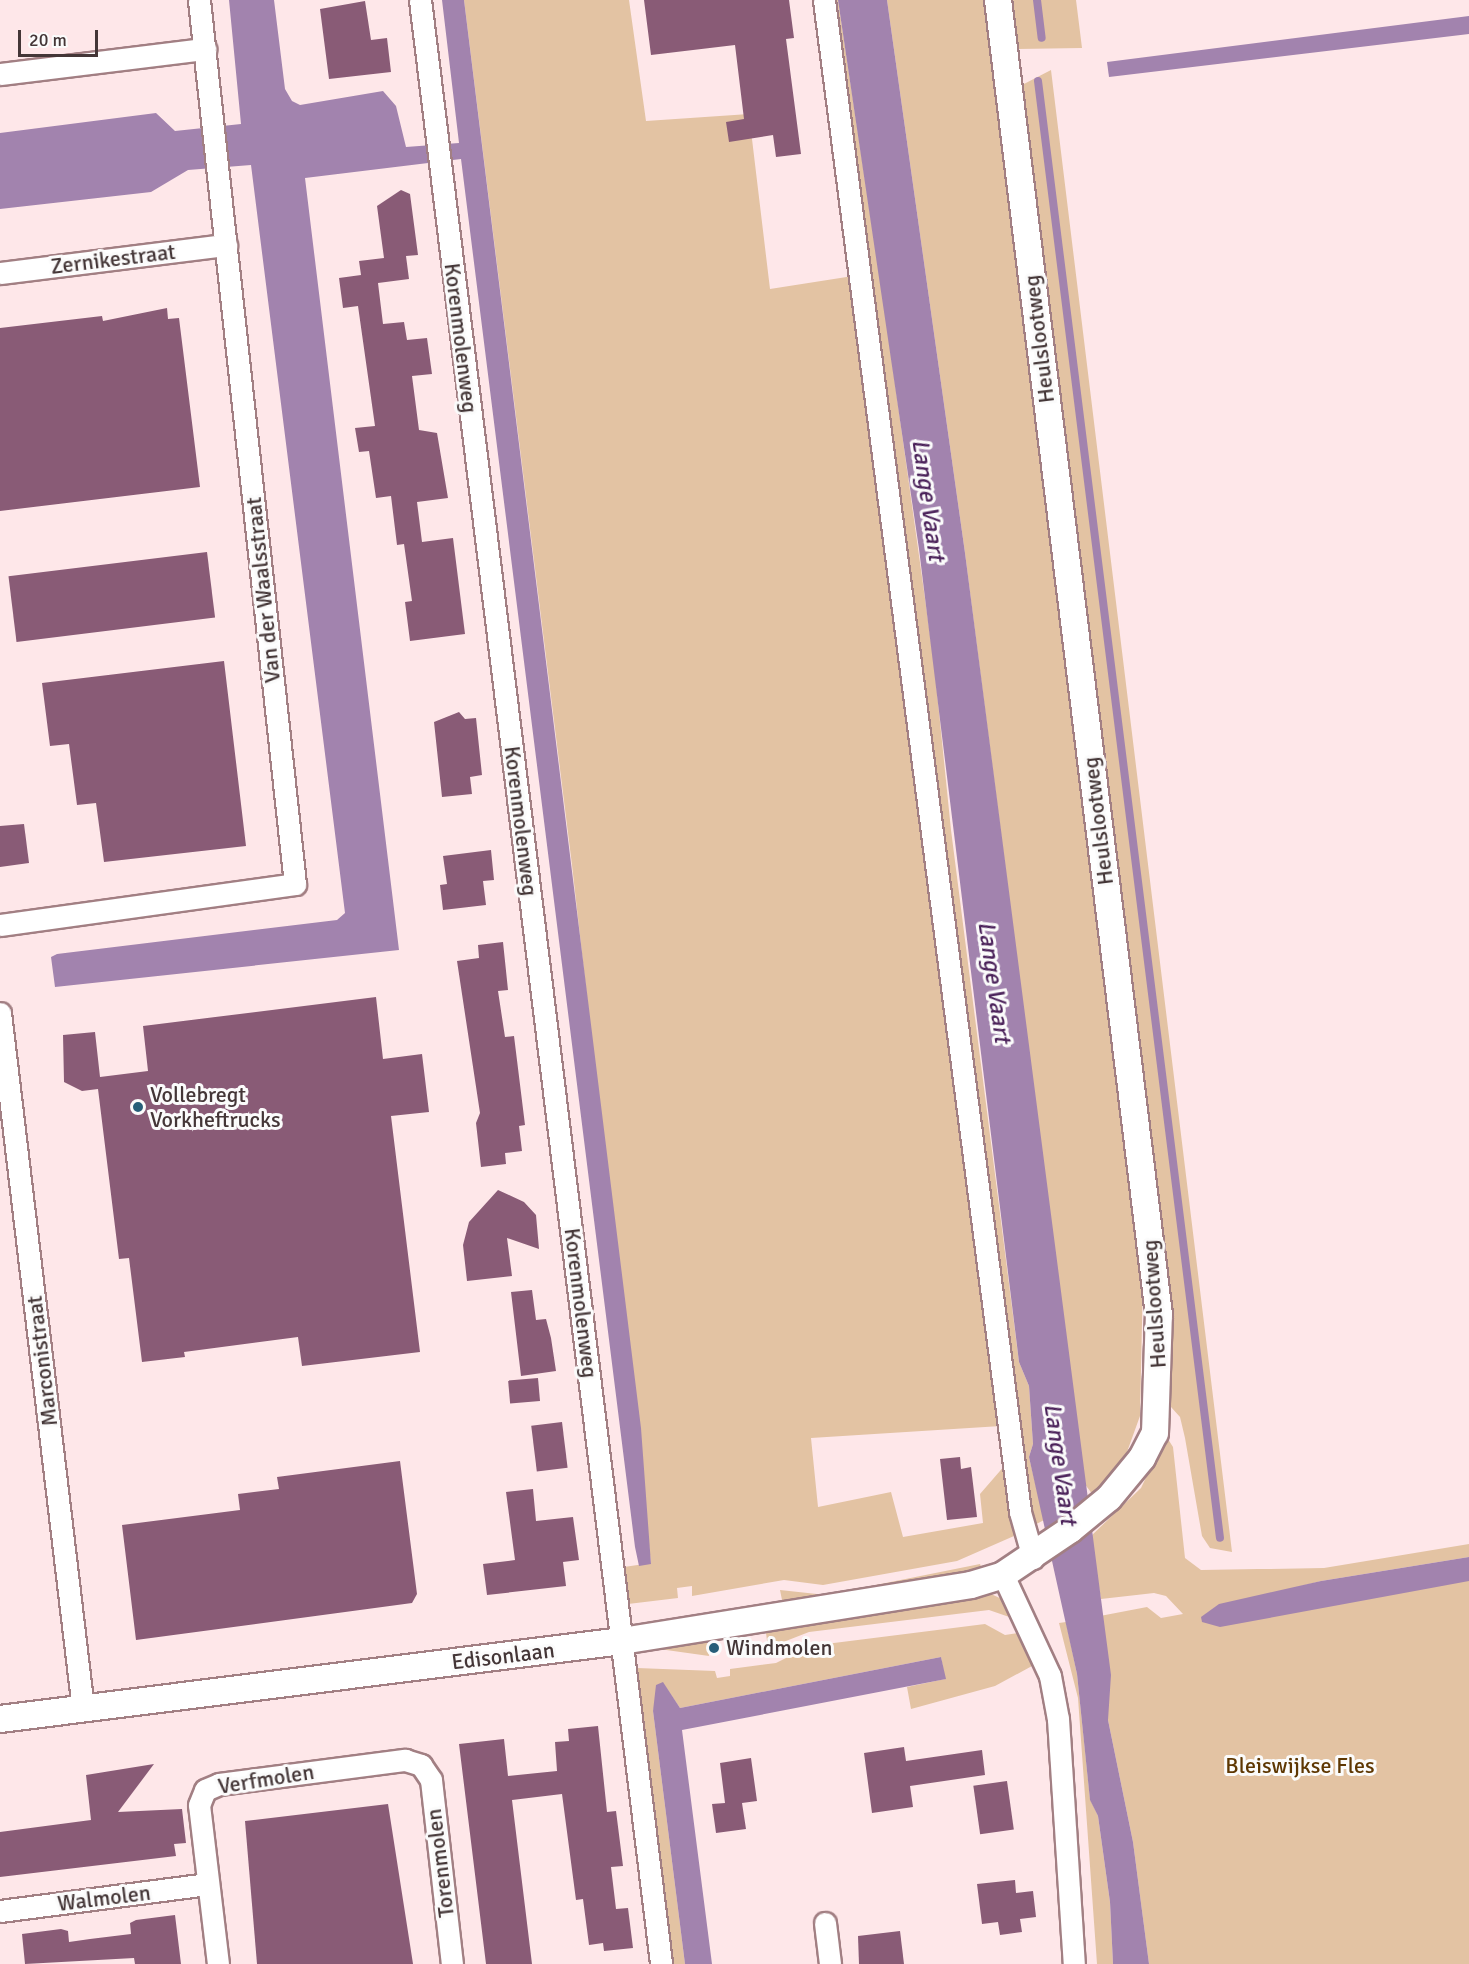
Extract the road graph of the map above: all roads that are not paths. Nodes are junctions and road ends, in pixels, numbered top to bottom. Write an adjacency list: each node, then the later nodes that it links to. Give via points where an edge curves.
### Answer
1 (199, 0): 5 (street, Van der Waalsstraat)
2 (420, 0): 13 (street, Korenmolenweg)
3 (824, 0): 11 (street, via 1020,1512)
4 (998, 0): 11 (street, Heulslootweg, via 1159,1315 1155,1433 1109,1498)
5 (205, 49): 6 (street); 7 (street, Van der Waalsstraat)
6 (0, 74)
7 (226, 245): 8 (street, Zernikestraat); 9 (street, Van der Waalsstraat, via 295,884)
8 (0, 273)
9 (0, 925)
10 (0, 1013): 14 (street, Marconistraat)
11 (1033, 1558): 12 (street, Heulslootweg)
12 (1003, 1575): 13 (street, Edisonlaan, via 924,1594); 24 (street, via 1050,1676 1058,1719)
13 (622, 1641): 14 (street, Edisonlaan); 22 (street)
14 (83, 1708): 15 (street, Edisonlaan)
15 (0, 1719)
16 (421, 1765): 17 (street, Verfmolen, via 405,1760 219,1784 205,1790 199,1805); 21 (street, Torenmolen, via 431,1780)
17 (207, 1884): 18 (street, Walmolen); 20 (street)
18 (0, 1911)
19 (825, 1923): 23 (street)
20 (218, 1964)
21 (452, 1964)
22 (661, 1964)
23 (830, 1964)
24 (1074, 1964)

